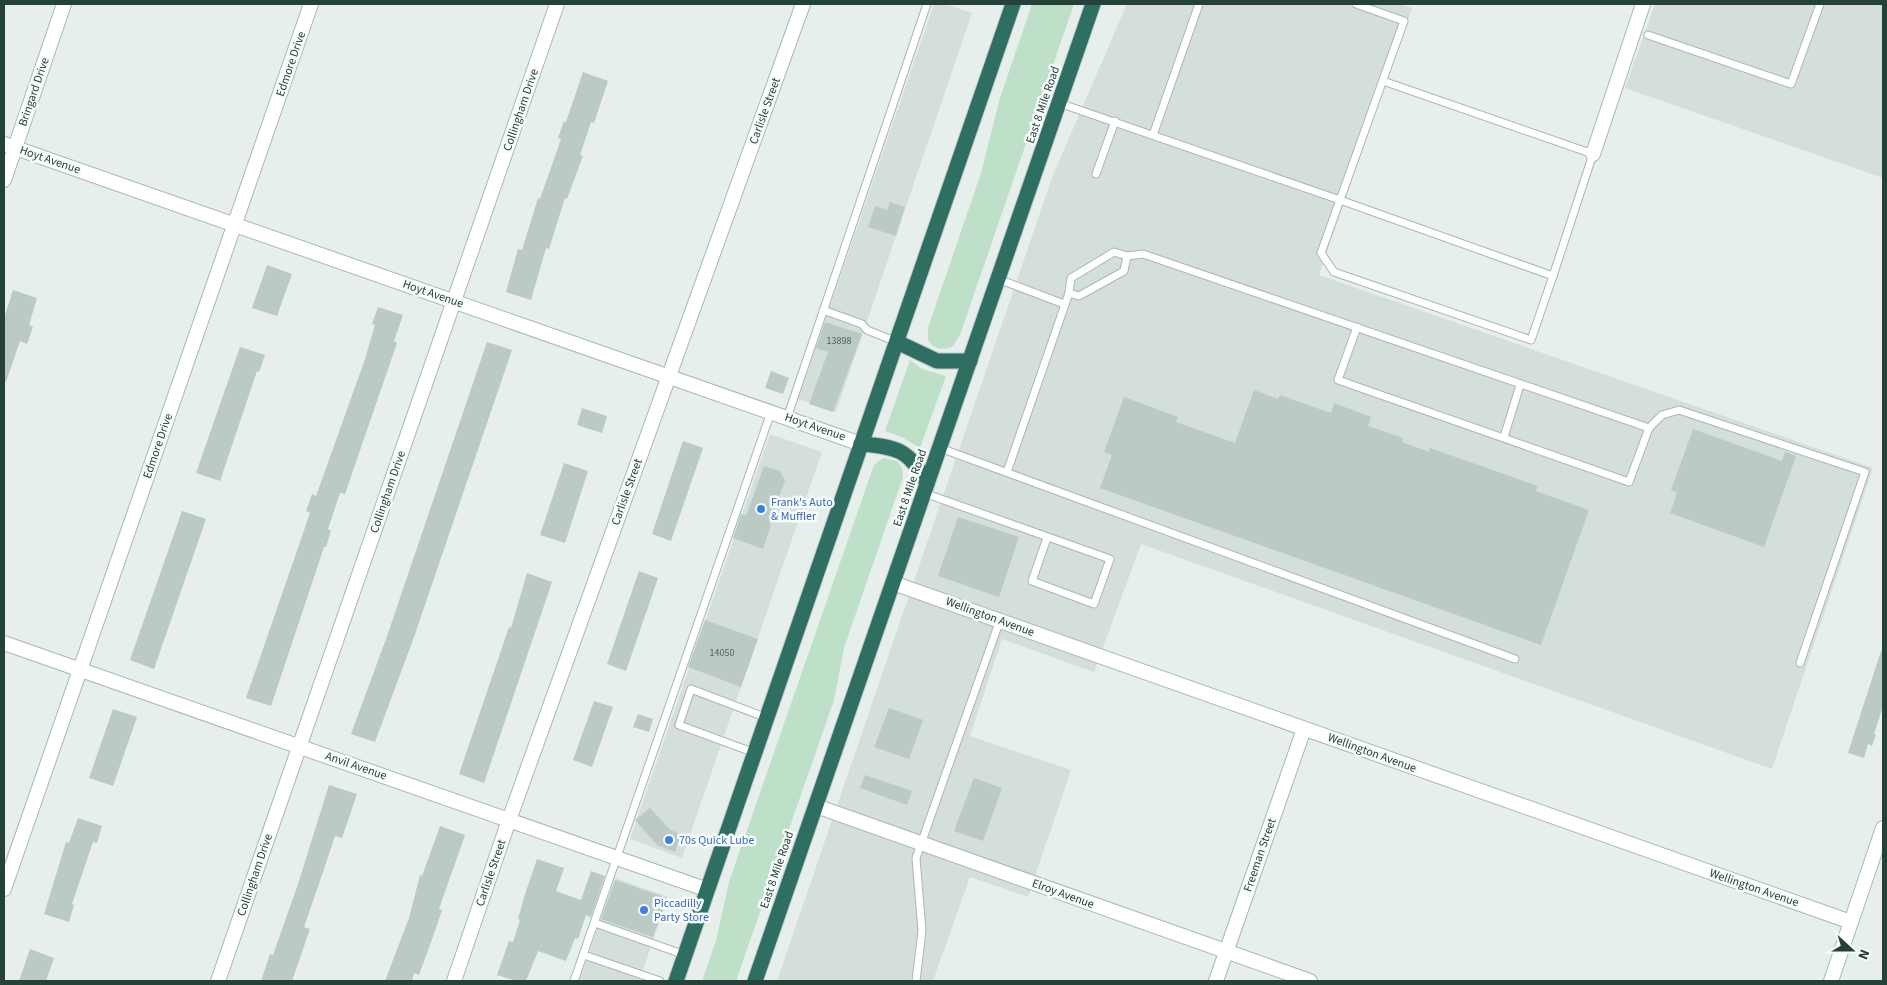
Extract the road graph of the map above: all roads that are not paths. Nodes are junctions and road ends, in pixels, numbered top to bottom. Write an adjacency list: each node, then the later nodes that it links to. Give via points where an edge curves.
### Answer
1 (64, 4): 17 (street, Bringard Drive)
2 (312, 4): 22 (street, Edmore Drive)
3 (557, 4): 27 (street, Collingham Drive)
4 (803, 4): 33 (street, Carlisle Street)
5 (927, 4): 29 (lane)
6 (1093, 4): 14 (highway, East 8 Mile Road)
7 (1199, 4): 16 (lane)
8 (1356, 4): 13 (lane, via 1404,21)
9 (1643, 4): 18 (street)
10 (1820, 4): 12 (lane, via 1791,84)
11 (1010, 5): 31 (highway)
12 (1648, 35)
13 (1383, 81): 18 (lane); 21 (lane)
14 (1059, 103): 15 (lane); 25 (highway, East 8 Mile Road)
15 (1115, 121): 16 (lane); 19 (lane)
16 (1153, 135): 21 (lane)
17 (9, 146): 20 (street, Bringard Drive); 22 (street, Hoyt Avenue)
18 (1594, 154): 24 (lane)
19 (1096, 174)
20 (4, 180)
21 (1340, 200): 24 (lane); 24 (lane, via 1321,253 1334,272 1531,340)
22 (235, 225): 27 (street, Hoyt Avenue); 49 (street, Edmore Drive)
23 (1127, 256): 26 (lane, via 1124,271 1080,296); 26 (lane, via 1114,252 1089,266 1071,278); 30 (lane, via 1143,254)
24 (1553, 276)
25 (998, 279): 28 (lane); 32 (highway, East 8 Mile Road)
26 (1069, 292): 28 (lane)
27 (454, 302): 33 (street, Hoyt Avenue); 52 (street, Collingham Drive)
28 (1064, 304): 41 (lane)
29 (823, 310): 31 (lane, via 862,324 866,330); 36 (lane)
30 (1357, 327): 34 (lane); 38 (lane, via 1338,380)
31 (897, 342): 32 (highway, via 937,361); 39 (highway)
32 (970, 361): 40 (highway, East 8 Mile Road)
33 (668, 376): 35 (street, Hoyt Avenue); 55 (street, Carlisle Street)
34 (1520, 385): 37 (lane); 38 (lane)
35 (771, 412): 36 (street, Hoyt Avenue); 58 (lane)
36 (786, 418): 39 (street, Hoyt Avenue)
37 (1650, 428): 38 (lane, via 1629,482); 48 (lane, via 1662,415 1679,410 1865,472)
38 (1504, 437)
39 (862, 444): 42 (highway, via 903,451 917,465); 50 (highway)
40 (940, 448): 41 (lane); 42 (highway, East 8 Mile Road)
41 (1008, 472): 47 (lane)
42 (926, 488): 43 (lane); 44 (highway, East 8 Mile Road)
43 (1047, 538): 43 (lane, via 1110,559 1094,604 1032,581)
44 (893, 583): 45 (street, Wellington Avenue); 54 (highway, East 8 Mile Road)
45 (1000, 620): 51 (street, Wellington Avenue); 57 (lane)
46 (4, 643): 49 (street, Anvil Avenue)
47 (1516, 659)
48 (1800, 663)
49 (80, 670): 52 (street, Anvil Avenue); 59 (street, Edmore Drive)
50 (767, 718): 53 (highway); 53 (lane, via 692,689 679,725)
51 (1304, 729): 61 (street, Wellington Avenue); 63 (street, Freeman Street)
52 (299, 746): 55 (street, Anvil Avenue); 66 (street, Collingham Drive)
53 (755, 753): 60 (highway)
54 (816, 806): 57 (street, Elroy Avenue); 71 (highway, East 8 Mile Road)
55 (509, 820): 58 (street, Anvil Avenue); 67 (street, Carlisle Street)
56 (1883, 828): 61 (street)
57 (921, 843): 63 (street, Elroy Avenue); 72 (lane, via 916,858 922,931)
58 (618, 858): 60 (street, Anvil Avenue); 62 (lane)
59 (4, 889)
60 (708, 890): 65 (highway)
61 (1851, 922): 75 (street)
62 (595, 923): 64 (lane); 65 (lane)
63 (1226, 951): 73 (street, Freeman Street); 74 (street, Elroy Avenue)
64 (584, 955): 68 (lane); 69 (lane)
65 (685, 955): 70 (highway)
66 (218, 981)
67 (454, 981)
68 (574, 981)
69 (660, 981)
70 (676, 981)
71 (755, 981)
72 (916, 981)
73 (1216, 981)
74 (1310, 981)
75 (1831, 981)

